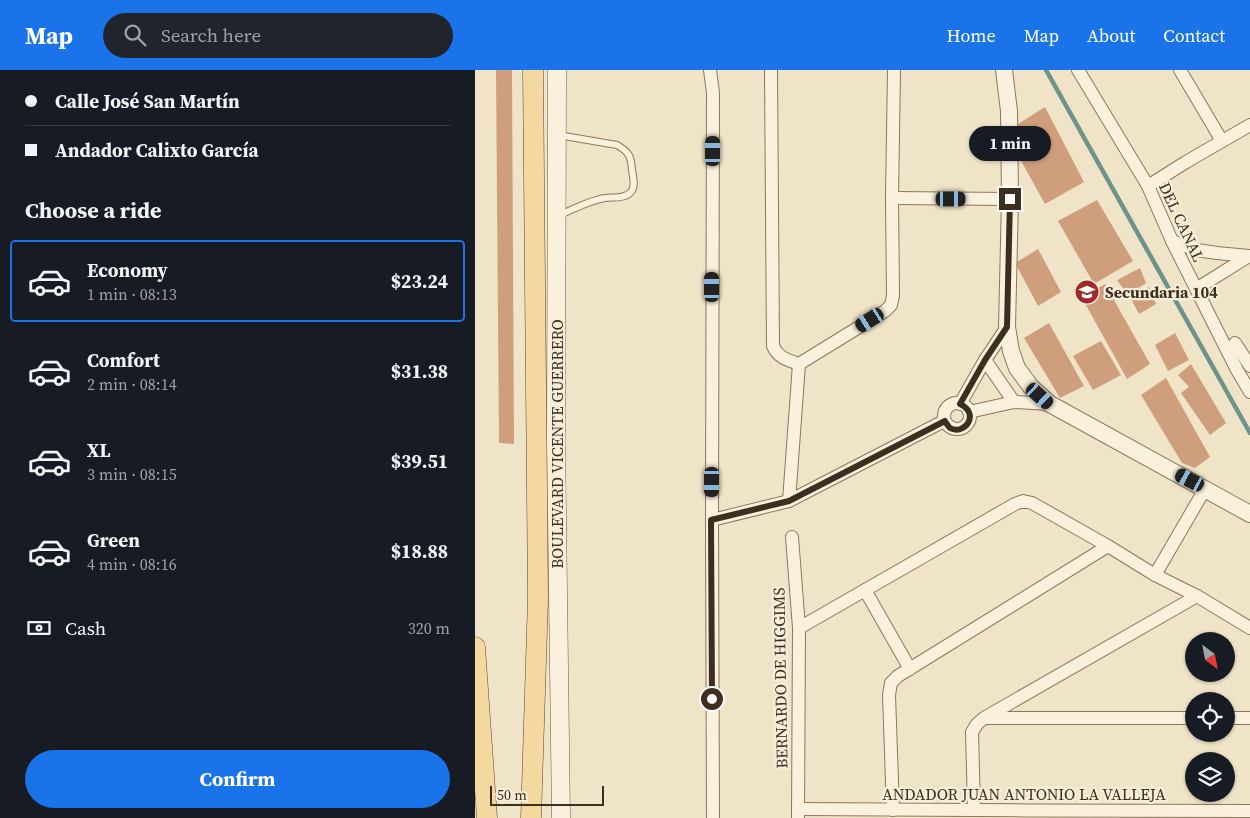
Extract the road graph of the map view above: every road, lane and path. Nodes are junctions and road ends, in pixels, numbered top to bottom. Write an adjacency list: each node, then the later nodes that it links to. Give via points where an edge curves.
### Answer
1 (533, 70): 51 (main road, via 537,598)
2 (557, 70): 10 (main road, BOULEVARD VICENTE GUERRERO)
3 (710, 70): 32 (street, via 713,93)
4 (771, 70): 22 (street, via 773,346 782,358)
5 (894, 70): 13 (street)
6 (1004, 70): 14 (street, via 1009,111)
7 (1180, 70): 11 (street)
8 (1084, 72): 12 (street, DEL CANAL)
9 (1250, 125): 11 (street)
10 (557, 135): 15 (main road, BOULEVARD VICENTE GUERRERO); 15 (lane, via 617,145 625,150 631,159 634,186 624,197 605,198)
11 (1222, 141): 12 (street)
12 (1148, 186): 16 (street, DEL CANAL)
13 (892, 198): 14 (street); 22 (street, via 891,305)
14 (1010, 199): 19 (street)
15 (557, 217): 52 (main road, BOULEVARD VICENTE GUERRERO, via 556,461)
16 (1172, 241): 17 (street, via 1197,250); 18 (street, DEL CANAL)
17 (1249, 255): 18 (street)
18 (1196, 289): 24 (street, DEL CANAL)
19 (1007, 327): 21 (street); 26 (street, via 1017,368 1031,387)
20 (1235, 343): 23 (street)
21 (985, 360): 25 (street); 27 (street)
22 (799, 364): 30 (street)
23 (1250, 366)
24 (1250, 392)
25 (1014, 402): 26 (street); 27 (street)
26 (1050, 404): 29 (street)
27 (965, 408): 28 (street, via 951,405 945,412); 28 (street, via 970,420 965,427 950,428)
28 (945, 421): 30 (street)
29 (1205, 489): 31 (street); 35 (street)
30 (789, 501): 32 (street)
31 (1250, 514)
32 (711, 520): 53 (street)
33 (792, 537): 38 (street, BERNARDO DE HIGGIMS)
34 (1108, 546): 35 (street); 36 (street, via 1023,501); 41 (street)
35 (1155, 575): 37 (street)
36 (865, 590): 38 (street); 41 (street)
37 (1197, 596): 39 (street); 42 (street)
38 (799, 628): 49 (street, BERNARDO DE HIGGIMS)
39 (1250, 628)
40 (475, 647): 50 (main road)
41 (910, 669): 46 (street, via 891,683 889,695)
42 (984, 718): 43 (street); 47 (street, via 972,732)
43 (1185, 718)
44 (1235, 718): 45 (street)
45 (1250, 718)
46 (893, 810): 47 (street, ANDADOR JUAN ANTONIO LA VALLEJA); 49 (street, ANDADOR JUAN ANTONIO LA VALLEJA)
47 (974, 810): 48 (street, ANDADOR JUAN ANTONIO LA VALLEJA)
48 (1250, 811)
49 (798, 813)
50 (487, 818)
51 (531, 818)
52 (561, 818)
53 (713, 818)

